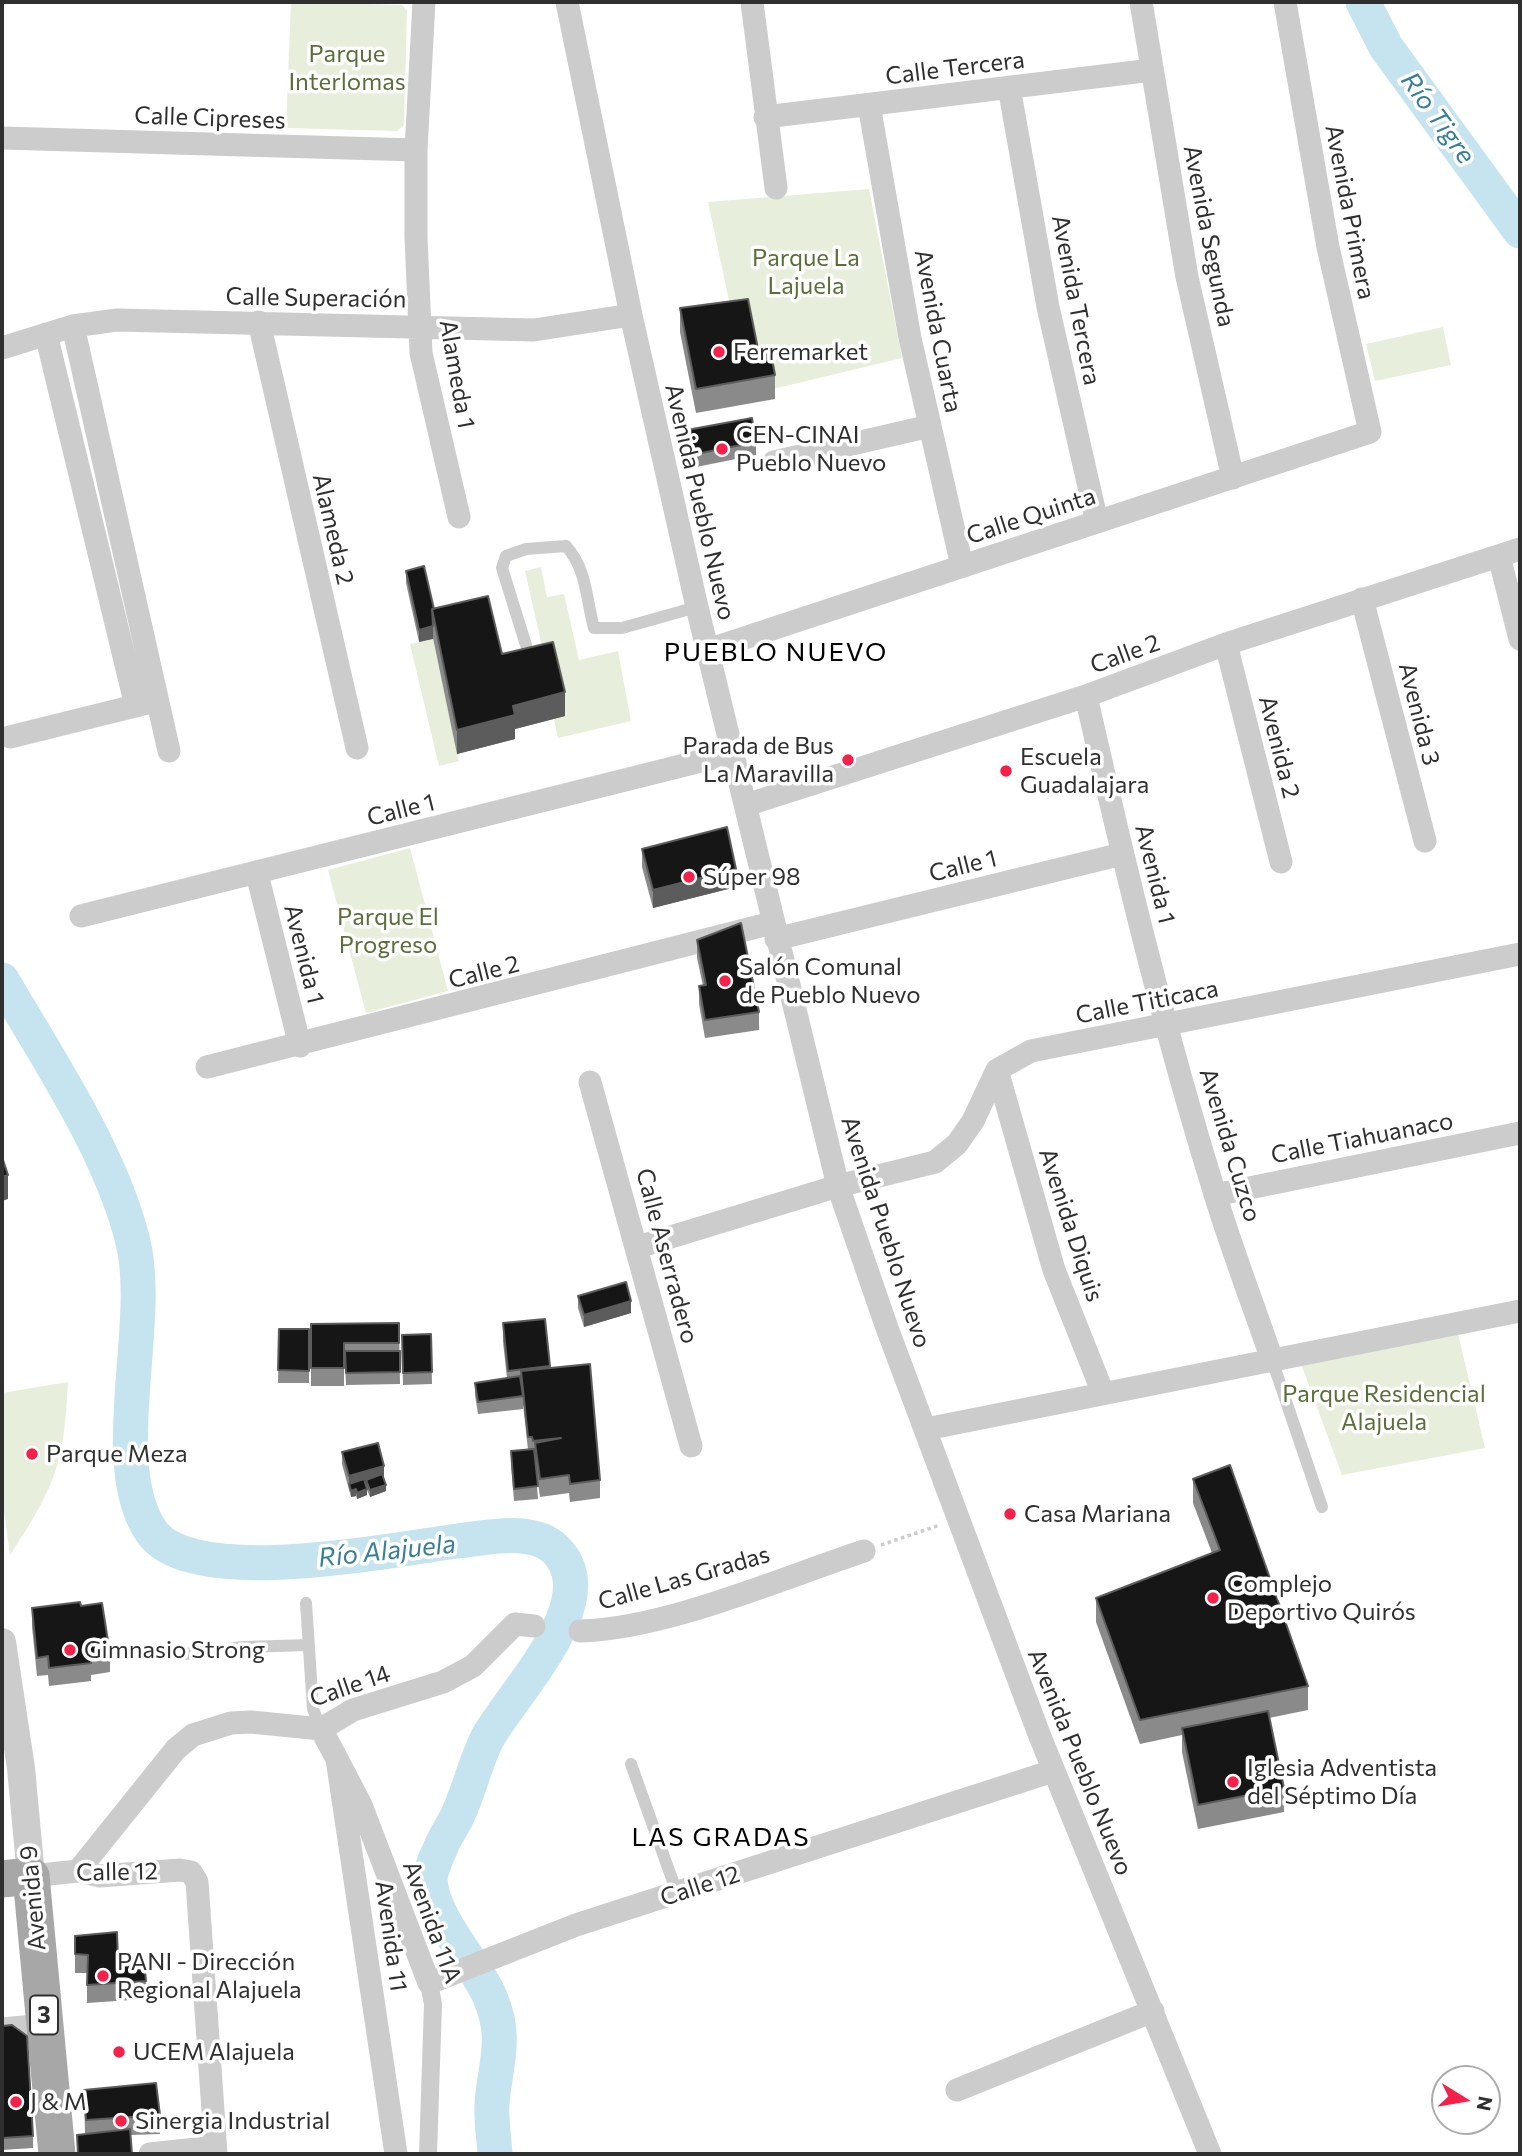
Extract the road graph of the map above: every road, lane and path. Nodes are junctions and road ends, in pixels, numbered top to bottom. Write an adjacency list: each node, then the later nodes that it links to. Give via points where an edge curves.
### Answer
1 (424, 2): 11 (street, Alameda 1)
2 (567, 2): 13 (street, Avenida Pueblo Nuevo)
3 (752, 2): 9 (street)
4 (1141, 2): 6 (street, Avenida Segunda)
5 (1285, 2): 20 (street, Avenida Primera, via 1328,247)
6 (1152, 70): 7 (street, Calle Tercera); 22 (street, Avenida Segunda, via 1187,277)
7 (1009, 87): 8 (street, Calle Tercera); 24 (street, Avenida Tercera, via 1048,307)
8 (869, 105): 9 (street, Calle Tercera); 19 (street, Avenida Cuarta)
9 (765, 117): 12 (street)
10 (2, 138): 11 (street, Calle Cipreses)
11 (416, 150): 16 (street, Alameda 1)
12 (776, 188)
13 (631, 315): 16 (street, Calle Superación, via 555,329); 28 (street, Avenida Pueblo Nuevo)
14 (259, 322): 15 (street, Calle Superación, via 117,320); 16 (street, Calle Superación); 36 (street, Alameda 2)
15 (73, 326): 17 (street, Calle Superación); 34 (street)
16 (419, 327): 23 (street, Alameda 1)
17 (46, 334): 18 (street, Calle Superación); 34 (street)
18 (2, 348)
19 (930, 426): 21 (street); 26 (street, Avenida Cuarta)
20 (1370, 432): 22 (street, Calle Quinta)
21 (774, 462)
22 (1233, 478): 24 (street, Calle Quinta)
23 (459, 517)
24 (1097, 522): 26 (street, Calle Quinta)
25 (1510, 552): 27 (street, Calle 2); 29 (street)
26 (962, 566): 32 (street, Calle Quinta)
27 (1362, 599): 30 (street, Calle 2); 40 (street, Avenida 3)
28 (697, 607): 31 (lane, via 622,628 594,628 584,576 575,556 566,547 526,550 506,556 502,568); 32 (street, Avenida Pueblo Nuevo)
29 (1520, 639)
30 (1226, 644): 33 (street, Calle 2); 42 (street, Avenida 2)
31 (526, 645)
32 (708, 650): 38 (street, Avenida Pueblo Nuevo)
33 (1086, 696): 39 (street, Calle 2); 41 (street, Avenida 1)
34 (147, 703): 35 (street); 37 (street)
35 (9, 737)
36 (357, 748)
37 (169, 751)
38 (733, 753): 39 (street, Avenida Pueblo Nuevo); 43 (street, Calle 1)
39 (746, 805): 45 (street, Avenida Pueblo Nuevo)
40 (1425, 841)
41 (1122, 854): 45 (street, Calle 1); 46 (street, Avenida 1)
42 (1281, 862)
43 (257, 874): 44 (street, Calle 1); 49 (street, Avenida 1)
44 (81, 916)
45 (774, 931): 49 (street, Calle 2); 54 (street, Avenida Pueblo Nuevo)
46 (1145, 943): 48 (street, Avenida Cuzco)
47 (1520, 954): 48 (street, Calle Titicaca)
48 (1167, 1025): 51 (street, Calle Titicaca, via 1031,1051); 55 (street, Avenida Cuzco)
49 (300, 1046): 50 (street, Calle 2)
50 (207, 1067)
51 (997, 1070): 54 (street, via 973,1121 957,1144 935,1162); 59 (street, Avenida Diquis, via 1054,1270)
52 (590, 1082): 56 (street, Calle Aserradero)
53 (1520, 1133): 55 (street, Calle Tiahuanaco)
54 (838, 1186): 56 (street); 60 (street, Avenida Pueblo Nuevo)
55 (1215, 1195): 58 (street, Avenida Cuzco)
56 (638, 1247): 61 (street, Calle Aserradero)
57 (1520, 1311): 58 (street)
58 (1272, 1360): 59 (street); 62 (lane)
59 (1103, 1393): 60 (street)
60 (926, 1429): 63 (street, Avenida Pueblo Nuevo)
61 (691, 1446)
62 (1322, 1507)
63 (959, 1518): 64 (path); 74 (street, Avenida Pueblo Nuevo)
64 (864, 1550): 67 (street, Calle Las Gradas, via 701,1606 609,1630)
65 (306, 1603): 69 (lane)
66 (524, 1625): 71 (street, Calle 14, via 473,1667 443,1682 353,1710)
67 (580, 1630)
68 (2, 1642): 76 (street, Avenida 9, via 21,1768)
69 (309, 1645): 70 (lane); 71 (lane, via 313,1709)
70 (185, 1654)
71 (321, 1729): 72 (street, Avenida 11); 75 (street, Calle 14, via 251,1722 211,1727 192,1735)
72 (337, 1759): 78 (street, Avenida 11A, via 361,1805); 86 (street, Avenida 11)
73 (631, 1764): 77 (lane)
74 (1053, 1771): 77 (street, Calle 12); 79 (street, Avenida Pueblo Nuevo)
75 (78, 1871): 76 (street, Calle 12); 83 (street, Calle 12, via 100,1876 180,1870 191,1872 197,1882)
76 (16, 1877): 80 (main road, Avenida 9 / 3)
77 (677, 1893): 78 (street, Calle 12, via 576,1925)
78 (429, 1983): 87 (street, Avenida 11A, via 433,2004)
79 (1153, 2011): 82 (street); 88 (street, Avenida Pueblo Nuevo)
80 (45, 2025): 81 (street); 84 (main road, Avenida 9 / 3)
81 (2, 2029)
82 (957, 2090)
83 (215, 2151): 85 (street)
84 (57, 2154)
85 (150, 2154)
86 (396, 2154)
87 (428, 2154)
88 (1210, 2154)

